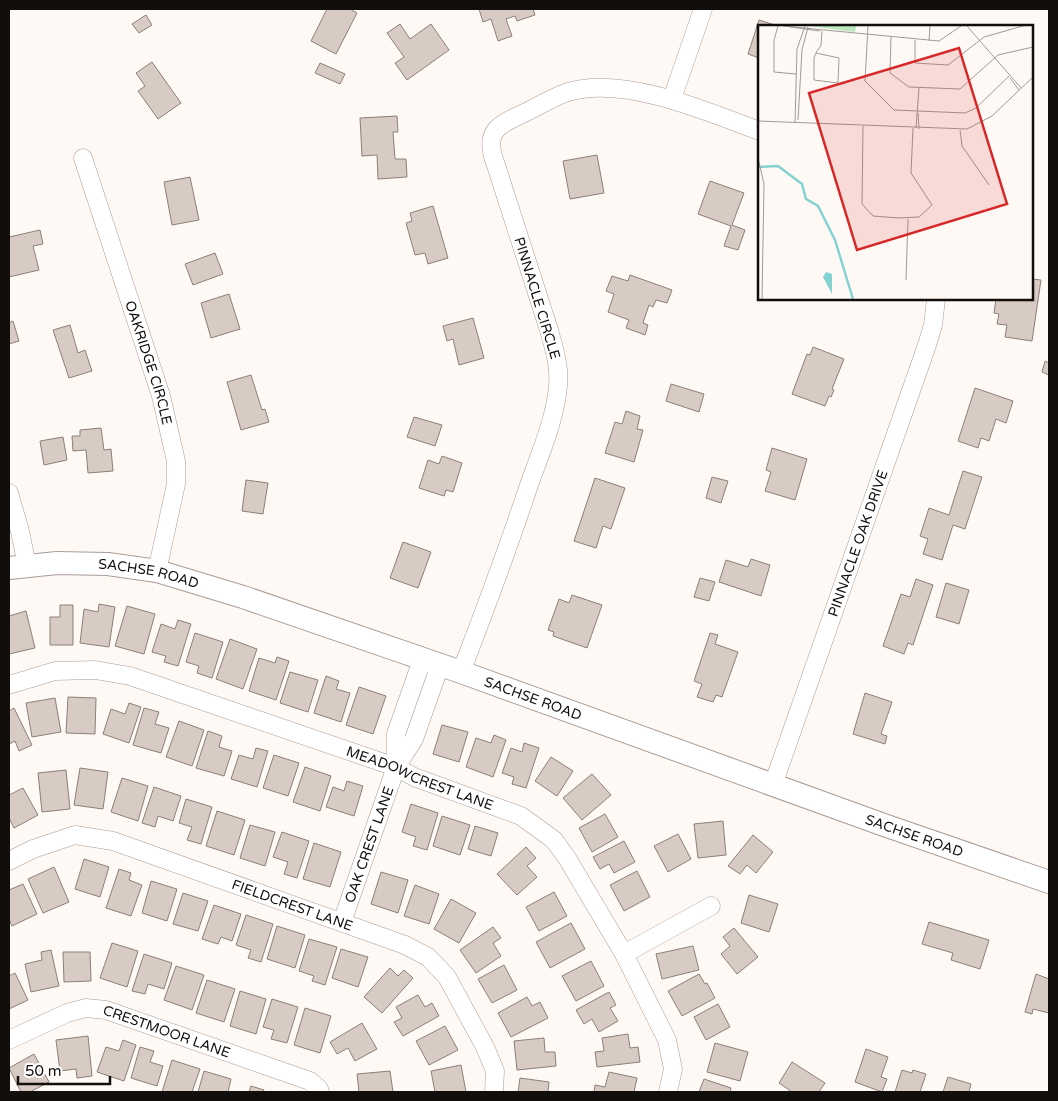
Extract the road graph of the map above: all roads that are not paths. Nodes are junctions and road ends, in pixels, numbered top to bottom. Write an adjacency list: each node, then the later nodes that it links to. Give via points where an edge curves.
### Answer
1 (703, 9): 2 (street)
2 (672, 99): 3 (street); 10 (street, PINNACLE CIRCLE, via 618,89 593,88 566,93 506,122 491,138 492,156 549,330 558,385 555,406 536,465)
3 (758, 131)
4 (83, 158): 8 (street, OAKRIDGE CIRCLE, via 161,396 176,461 176,484)
5 (936, 300): 13 (street, PINNACLE OAK DRIVE, via 927,345)
6 (9, 495): 7 (street, via 20,531)
7 (18, 567): 8 (main road, SACHSE ROAD, via 58,563 108,564)
8 (157, 571): 9 (main road, SACHSE ROAD)
9 (431, 662): 10 (main road, SACHSE ROAD); 12 (street, OAK CREST LANE, via 414,739)
10 (461, 672): 13 (main road, SACHSE ROAD)
11 (9, 685): 12 (street, MEADOWCREST LANE, via 55,671 95,670 130,676)
12 (396, 767): 17 (street, OAK CREST LANE); 18 (street, MEADOWCREST LANE, via 414,778 521,816 548,834 568,858)
13 (773, 786): 15 (main road, SACHSE ROAD)
14 (9, 861): 17 (street, FIELDCREST LANE, via 75,835 113,840)
15 (1049, 882)
16 (711, 906): 18 (street)
17 (342, 922): 21 (street, FIELDCREST LANE, via 428,957 447,977 495,1071)
18 (624, 954): 22 (street, MEADOWCREST LANE, via 667,1040 673,1069)
19 (9, 1040): 20 (street, CRESTMOOR LANE, via 68,1013 86,1008 106,1010 310,1081)
20 (320, 1092)
21 (494, 1092)
22 (668, 1092)

